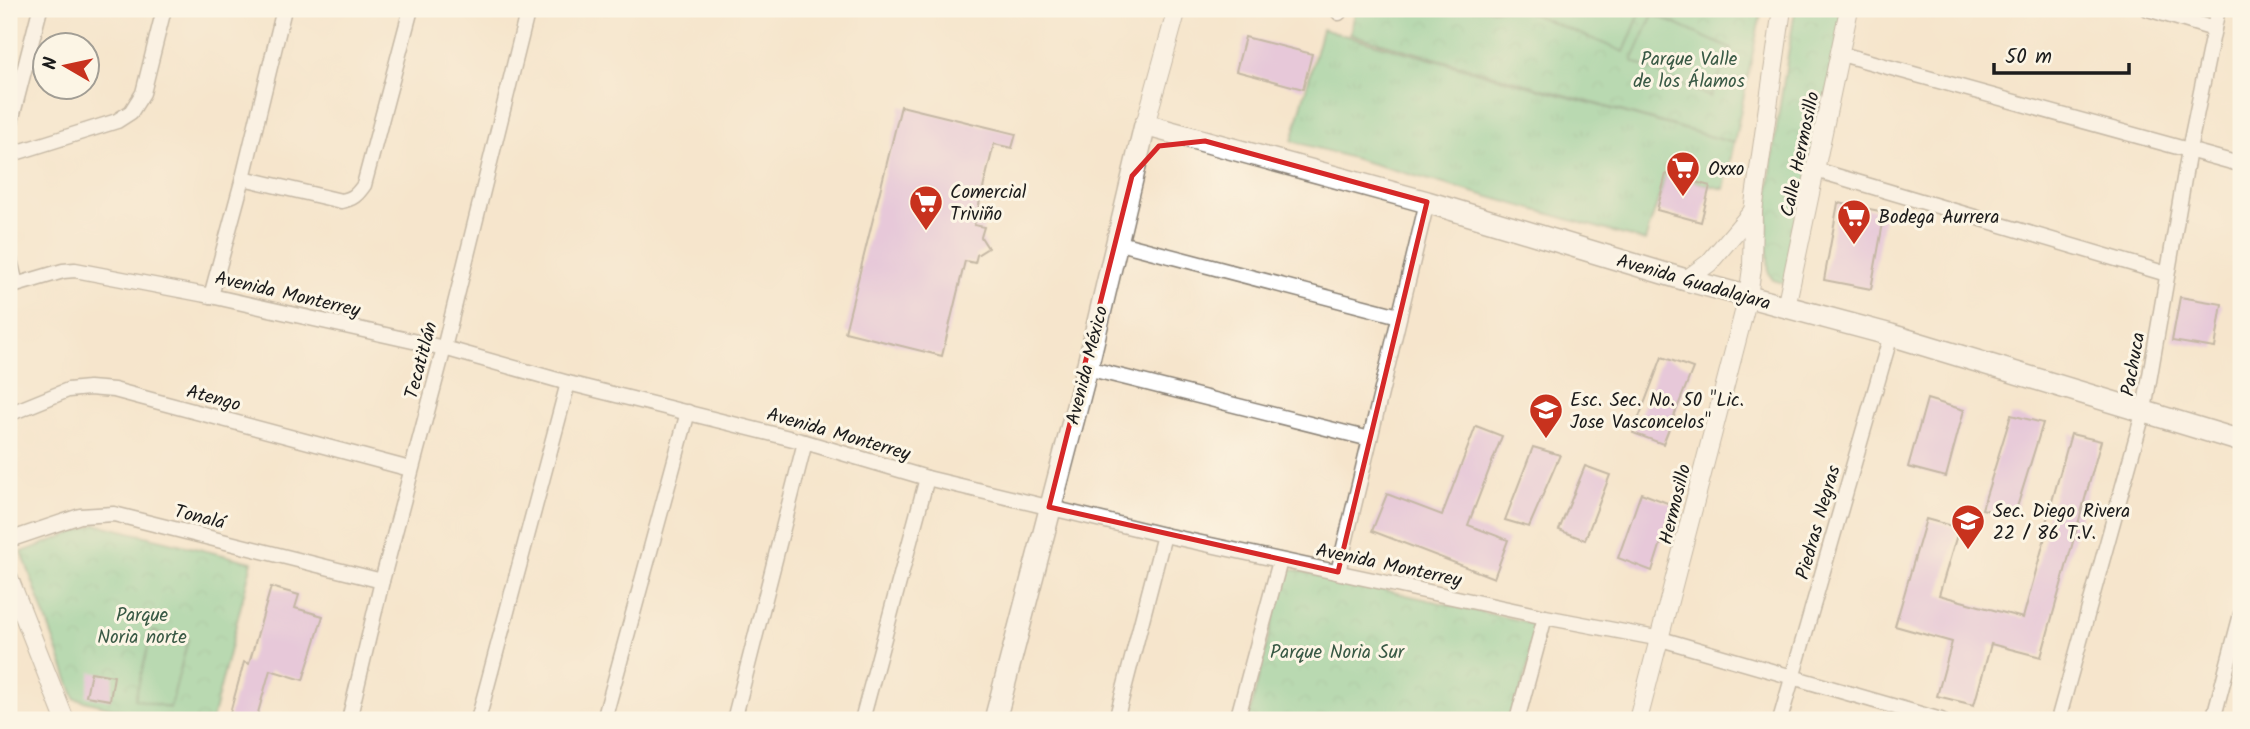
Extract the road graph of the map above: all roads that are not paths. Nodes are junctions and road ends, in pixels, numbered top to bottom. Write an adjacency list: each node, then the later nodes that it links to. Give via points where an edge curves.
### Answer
1 (40, 9): 14 (street)
2 (164, 9): 17 (street, via 143,93 131,112 117,121)
3 (284, 9): 21 (street)
4 (411, 9): 21 (street, via 358,195 341,201)
5 (528, 9): 34 (street, Tecatitlán)
6 (1177, 9): 13 (street, Avenida México)
7 (1782, 9): 23 (street, Calle Hermosillo)
8 (1849, 9): 12 (street, Calle Hermosillo)
9 (2148, 9): 11 (street)
10 (2218, 9): 11 (street, Pachuca)
11 (2214, 29): 16 (street, Pachuca)
12 (1841, 54): 16 (street); 19 (street, Calle Hermosillo)
13 (1145, 125): 15 (main road, Avenida Guadalajara); 20 (main road, Avenida México)
14 (9, 129)
15 (1205, 141): 20 (main road, via 1159,146); 22 (main road, Avenida Guadalajara)
16 (2189, 150): 18 (street); 26 (street, Pachuca)
17 (9, 155)
18 (2239, 164)
19 (1816, 170): 26 (street); 31 (street, Calle Hermosillo)
20 (1132, 176): 24 (main road, Avenida México)
21 (243, 177): 29 (street)
22 (1427, 202): 27 (main road, Avenida Guadalajara); 32 (street)
23 (1753, 211): 27 (street, via 1709,263); 30 (street, Calle Hermosillo)
24 (1116, 242): 32 (street); 35 (main road, Avenida México)
25 (9, 256): 28 (street)
26 (2167, 274): 37 (street, Pachuca)
27 (1686, 280): 30 (main road, Avenida Guadalajara)
28 (12, 285): 29 (street, Avenida Monterrey, via 75,270)
29 (211, 296): 34 (street, Avenida Monterrey)
30 (1748, 297): 31 (main road, Avenida Guadalajara); 54 (street, Hermosillo)
31 (1786, 307): 33 (main road, Avenida Guadalajara)
32 (1399, 316): 40 (street)
33 (1891, 335): 37 (main road, Avenida Guadalajara); 55 (street, Piedras Negras)
34 (444, 348): 36 (street, Avenida Monterrey); 43 (street, Tecatitlán)
35 (1087, 368): 40 (street); 45 (main road, Avenida México)
36 (568, 383): 38 (street, Avenida Monterrey); 59 (street)
37 (2144, 410): 41 (main road, Avenida Guadalajara); 69 (street, Pachuca)
38 (688, 412): 42 (street, Avenida Monterrey); 60 (street)
39 (9, 414): 43 (street, Atengo, via 68,390 114,390)
40 (1370, 439): 49 (street)
41 (2241, 441)
42 (805, 442): 44 (street, Avenida Monterrey); 61 (street)
43 (410, 469): 51 (street, Tecatitlán)
44 (927, 478): 45 (street, Avenida Monterrey); 62 (street)
45 (1049, 507): 46 (street, Avenida Monterrey); 63 (main road, Avenida México)
46 (1164, 535): 48 (street, Avenida Monterrey); 64 (street)
47 (9, 540): 51 (street, Tonalá, via 80,516 114,514)
48 (1279, 561): 49 (street, Avenida Monterrey); 65 (street)
49 (1338, 572): 53 (street, Avenida Monterrey)
50 (9, 578): 57 (street)
51 (382, 581): 58 (street, Tecatitlán)
52 (2241, 614): 70 (street)
53 (1545, 617): 54 (street, Avenida Monterrey); 66 (street)
54 (1661, 639): 55 (street, Avenida Monterrey); 67 (street, Hermosillo)
55 (1792, 678): 56 (street, Avenida Monterrey); 68 (street, Piedras Negras)
56 (1932, 719)
57 (65, 720)
58 (349, 720)
59 (478, 720)
60 (604, 720)
61 (734, 720)
62 (862, 720)
63 (995, 720)
64 (1116, 720)
65 (1237, 720)
66 (1517, 720)
67 (1638, 720)
68 (1780, 720)
69 (2058, 720)
70 (2213, 720)

